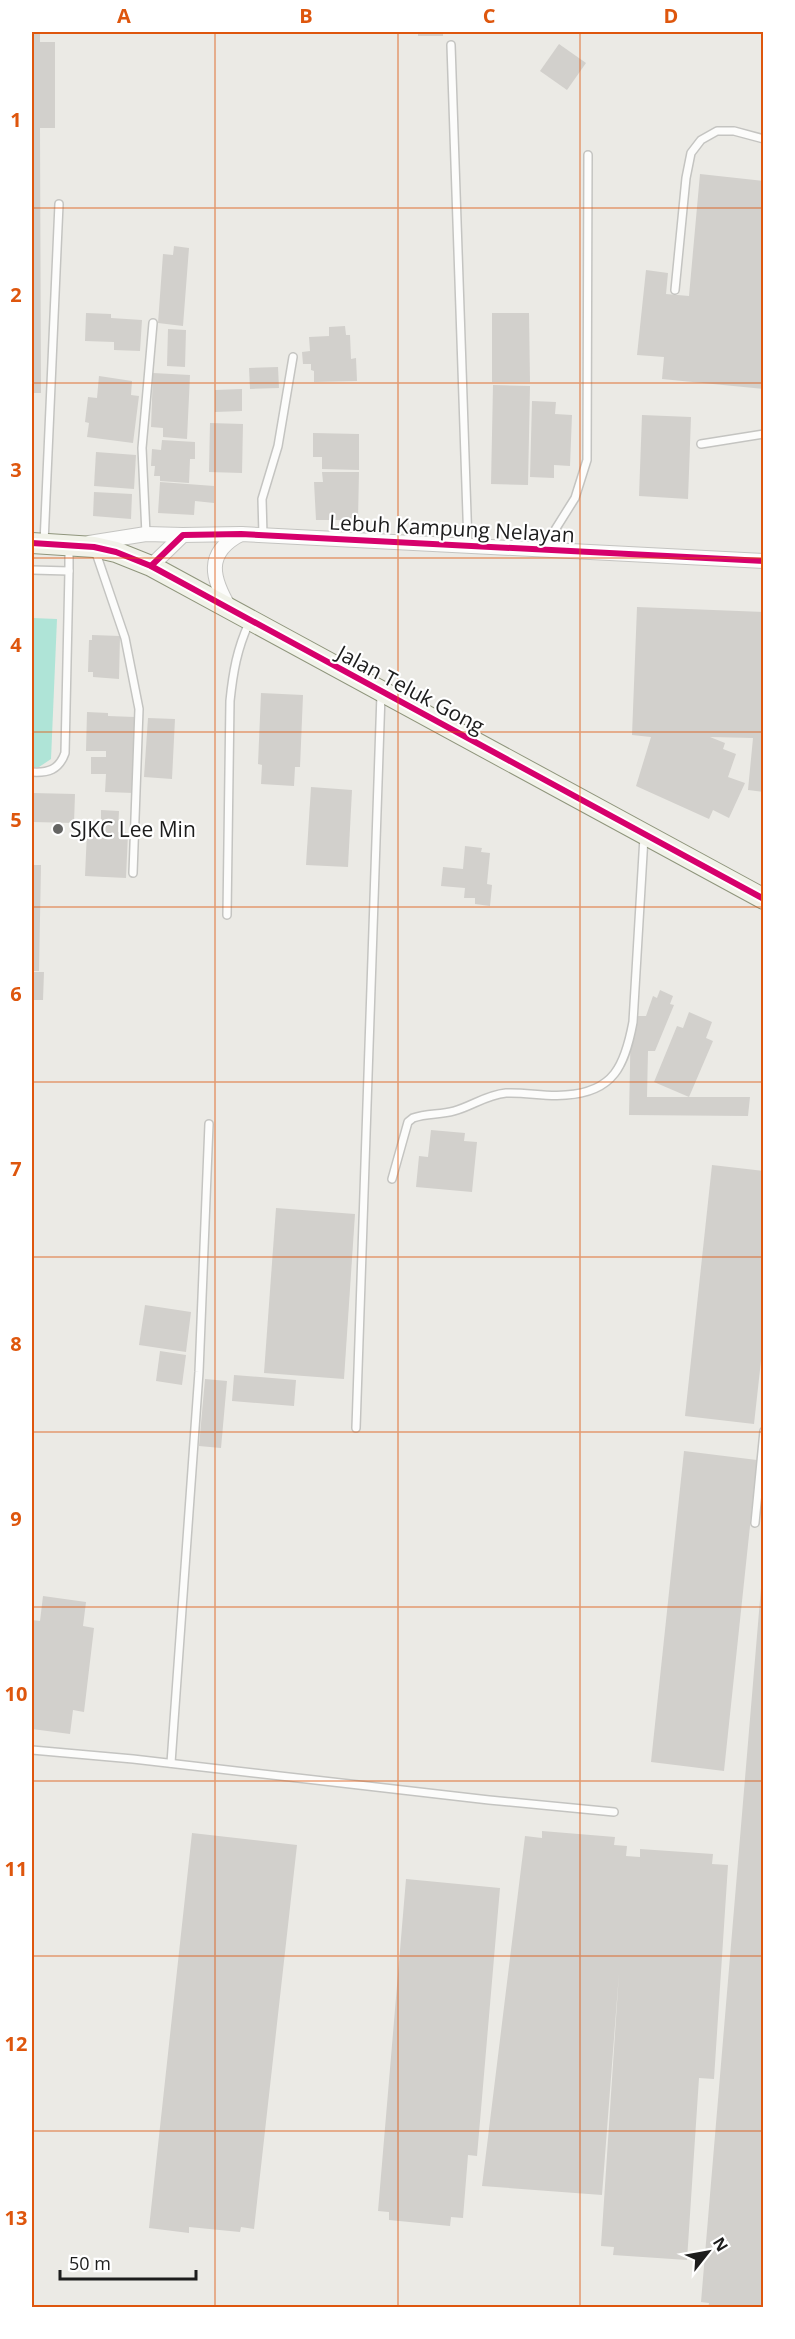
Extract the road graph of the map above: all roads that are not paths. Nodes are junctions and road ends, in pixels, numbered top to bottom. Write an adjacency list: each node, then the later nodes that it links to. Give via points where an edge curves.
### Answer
1 (451, 45): 15 (lane)
2 (764, 139): 5 (lane, via 734,130 717,131 701,140 691,153)
3 (588, 155): 17 (lane, via 588,460 575,498)
4 (58, 204): 14 (lane)
5 (675, 291)
6 (153, 323): 10 (lane, via 142,448)
7 (292, 357): 13 (lane, via 278,446 262,499)
8 (764, 434): 9 (lane)
9 (701, 444)
10 (146, 534): 11 (street, Lebuh Kampung Nelayan); 16 (street, Lebuh Kampung Nelayan)
11 (183, 534): 12 (street, Lebuh Kampung Nelayan); 19 (street)
12 (241, 534): 13 (street, Lebuh Kampung Nelayan); 22 (street, via 222,547 215,562 216,580)
13 (263, 535): 15 (street, Lebuh Kampung Nelayan)
14 (38, 543): 16 (street, Jalan Teluk Gong)
15 (468, 545): 17 (street, Lebuh Kampung Nelayan)
16 (80, 546): 19 (street, Jalan Teluk Gong, via 116,552); 21 (lane); 27 (lane, via 125,638 139,709)
17 (543, 549): 18 (street, Lebuh Kampung Nelayan)
18 (764, 561)
19 (151, 566): 22 (street, Jalan Teluk Gong)
20 (32, 570): 21 (lane)
21 (69, 571): 25 (lane, via 65,753 60,764 50,771)
22 (231, 611): 23 (street, Jalan Teluk Gong)
23 (251, 621): 24 (street, Jalan Teluk Gong); 29 (lane, via 237,652 230,701)
24 (381, 692): 26 (street, Jalan Teluk Gong); 32 (lane)
25 (32, 772)
26 (644, 834): 28 (street, Jalan Teluk Gong); 31 (lane, via 633,1022 616,1073 605,1084 581,1093 496,1095 458,1110 413,1118 408,1122)
27 (133, 873)
28 (764, 899)
29 (227, 915)
30 (209, 1124): 36 (lane, via 199,1372)
31 (393, 1179)
32 (356, 1428)
33 (764, 1431): 34 (lane)
34 (755, 1523)
35 (32, 1750): 36 (lane)
36 (171, 1763): 37 (lane)
37 (614, 1812)

